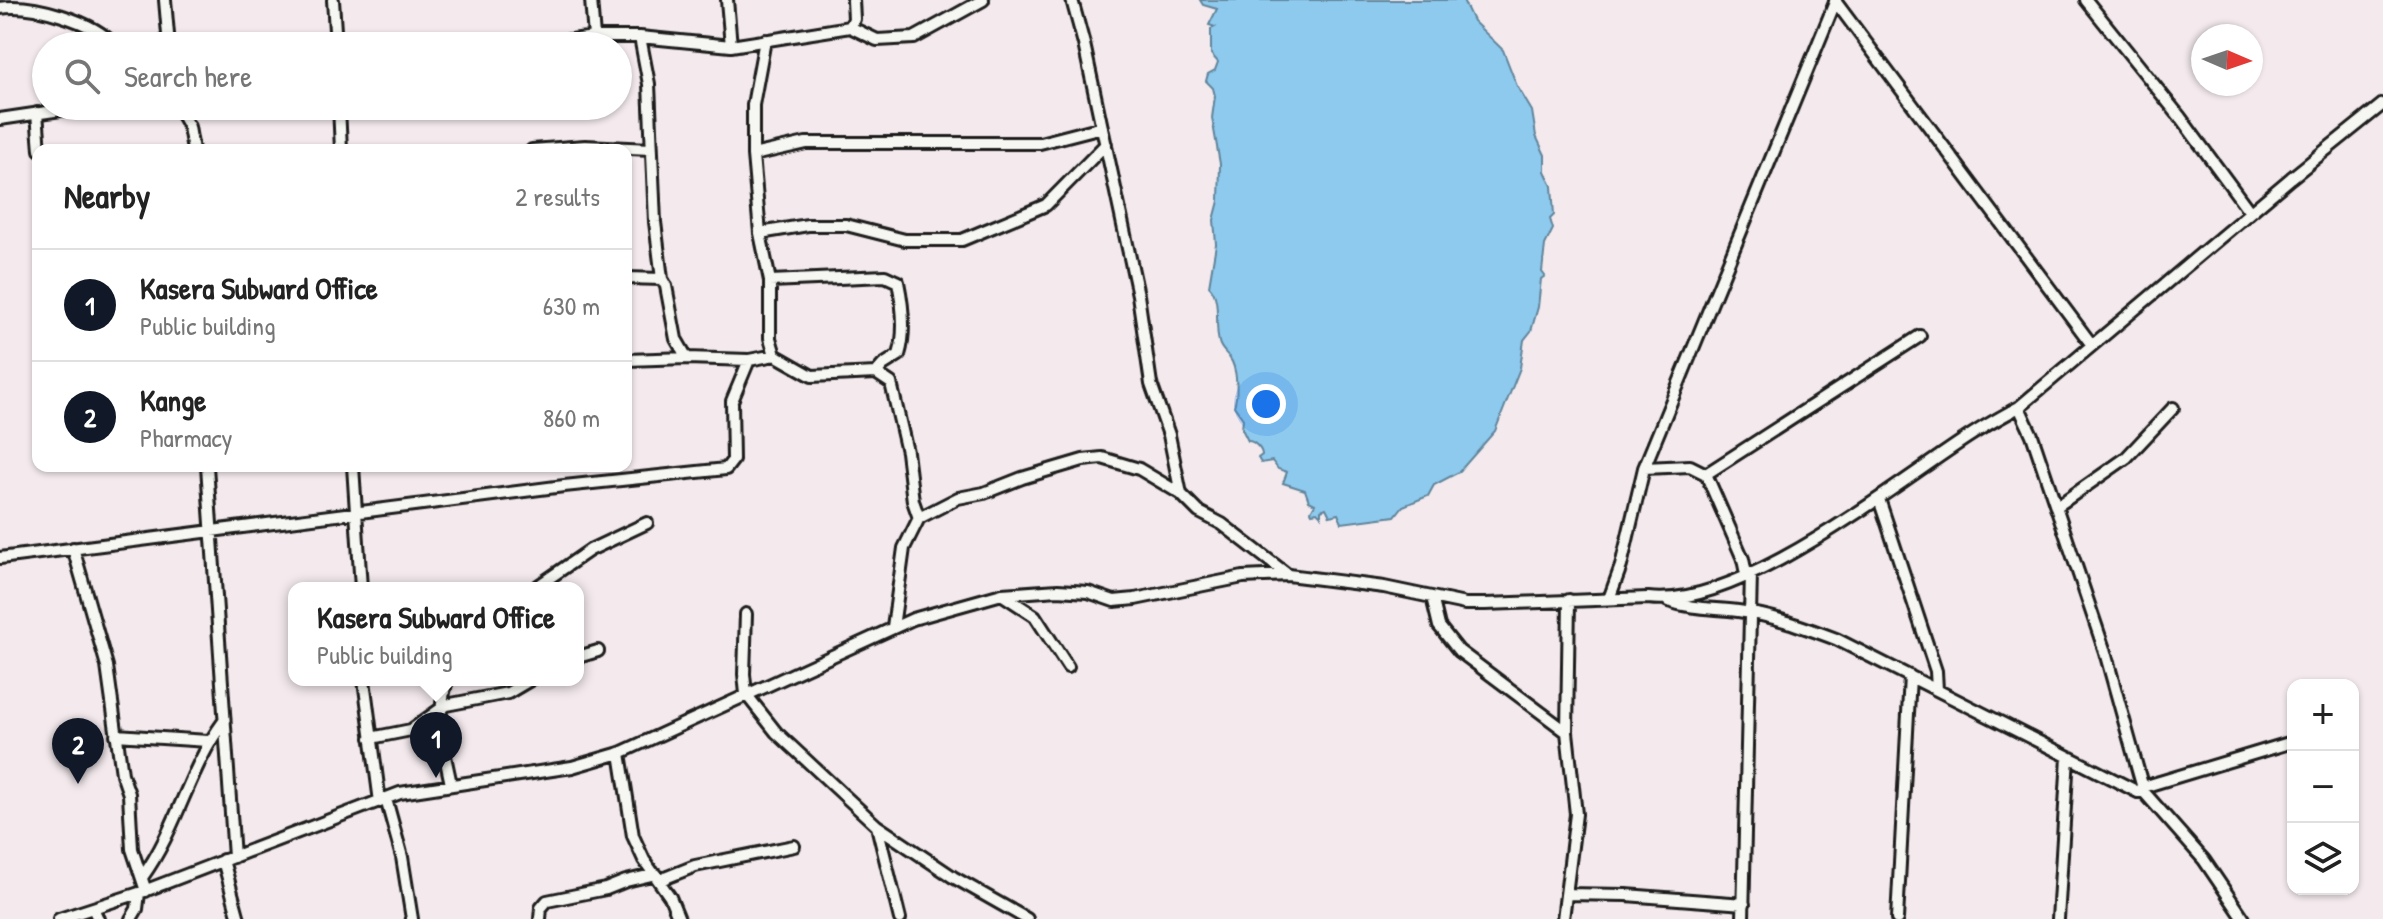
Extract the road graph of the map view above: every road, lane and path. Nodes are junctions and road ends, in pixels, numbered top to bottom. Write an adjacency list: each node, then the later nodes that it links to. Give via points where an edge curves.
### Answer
1 (165, 0): 13 (street)
2 (333, 0): 14 (street)
3 (591, 0): 15 (street)
4 (727, 0): 19 (street)
5 (853, 0): 11 (street)
6 (983, 0): 11 (street, via 914,38 877,40)
7 (1072, 0): 26 (street)
8 (1835, 0): 40 (street); 48 (street)
9 (2086, 0): 34 (street)
10 (0, 8): 12 (street, via 38,9)
11 (850, 27): 18 (street)
12 (101, 32)
13 (168, 32)
14 (335, 32)
15 (594, 32)
16 (632, 37): 17 (street)
17 (640, 37): 19 (street); 32 (street, via 649,84)
18 (765, 40): 19 (street); 33 (street, via 753,105)
19 (731, 46)
20 (2383, 104): 34 (street)
21 (32, 114): 22 (street)
22 (0, 119)
23 (38, 120): 27 (street)
24 (185, 120): 28 (street)
25 (340, 120): 29 (street)
26 (1102, 127): 30 (street); 33 (street, via 1030,144 806,143)
27 (40, 144)
28 (192, 144)
29 (341, 144)
30 (1106, 144): 35 (street, via 1046,205 962,240 905,240 846,225); 52 (street, via 1151,384)
31 (632, 149): 32 (street)
32 (651, 149): 37 (street)
33 (753, 155): 35 (street)
34 (2250, 212): 40 (street)
35 (760, 233): 38 (street)
36 (632, 278): 37 (street)
37 (662, 279): 42 (street, via 676,339)
38 (770, 281): 41 (street); 45 (street, via 885,276 898,282 901,349)
39 (1920, 336): 51 (street)
40 (2092, 345): 46 (street)
41 (775, 355): 44 (street); 45 (street, via 812,376)
42 (687, 358): 43 (street); 44 (street)
43 (632, 360)
44 (749, 360): 55 (street, via 732,401 733,460 726,469)
45 (876, 373): 56 (street, via 891,383)
46 (2019, 407): 53 (street); 54 (street)
47 (2173, 408): 54 (street, via 2126,458)
48 (1644, 468): 51 (street, via 1690,466); 67 (street)
49 (207, 472): 58 (street)
50 (354, 472): 55 (street)
51 (1706, 474): 61 (street, via 1746,574)
52 (1181, 494): 56 (street, via 1139,469 1102,458 958,498); 62 (street)
53 (1879, 499): 61 (street); 80 (street, via 1936,671)
54 (2056, 507): 92 (street)
55 (357, 514): 58 (street); 63 (street)
56 (919, 518): 72 (street, via 904,548)
57 (647, 523): 64 (street, via 590,550)
58 (212, 532): 59 (street); 83 (street)
59 (73, 548): 60 (street); 85 (street, via 107,666)
60 (0, 558)
61 (1751, 573): 69 (street); 71 (street)
62 (1288, 575): 65 (street, via 1243,577 1114,601 1073,591); 66 (street)
63 (361, 582)
64 (544, 582)
65 (1002, 594): 72 (street); 75 (street, via 1035,616)
66 (1432, 597): 68 (street, via 1465,604); 84 (street, via 1439,626 1459,651)
67 (1609, 599): 68 (street); 69 (street)
68 (1569, 600): 84 (street)
69 (1666, 601): 71 (street)
70 (746, 614): 81 (street)
71 (1751, 614): 76 (street, via 1811,629); 101 (street)
72 (893, 627): 81 (street)
73 (598, 651): 74 (street)
74 (584, 655)
75 (1068, 667)
76 (1910, 676): 80 (street); 114 (street)
77 (365, 686): 86 (street)
78 (445, 686): 82 (street)
79 (520, 686): 82 (street)
80 (1937, 690): 90 (street)
81 (746, 694): 89 (street); 94 (street, via 776,732)
82 (439, 710): 86 (street, via 411,730); 91 (street)
83 (224, 721): 87 (street); 96 (street)
84 (1567, 732): 100 (street, via 1576,814)
85 (116, 735): 87 (street); 97 (street, via 129,794 132,849)
86 (371, 738): 93 (street)
87 (208, 741): 97 (street, via 157,857)
88 (2287, 744): 92 (street)
89 (620, 753): 91 (street, via 572,767); 98 (street, via 633,836)
90 (2068, 757): 92 (street, via 2138,792); 115 (street)
91 (451, 784): 93 (street)
92 (2144, 789): 116 (street, via 2204,860)
93 (383, 800): 96 (street); 107 (street, via 402,857)
94 (877, 826): 110 (street); 111 (street)
95 (794, 846): 98 (street)
96 (228, 858): 99 (street); 106 (street)
97 (143, 876): 99 (street)
98 (658, 877): 108 (street, via 547,901); 109 (street)
99 (143, 892): 102 (street); 105 (street)
100 (1566, 894): 101 (street); 112 (street)
101 (1744, 904): 113 (street)
102 (93, 908): 103 (street); 104 (street)
103 (59, 919)
104 (98, 919)
105 (131, 919)
106 (239, 919)
107 (412, 919)
108 (540, 919)
109 (679, 919)
110 (900, 919)
111 (1027, 919)
112 (1563, 919)
113 (1743, 919)
114 (1897, 919)
115 (2058, 919)
116 (2244, 919)

